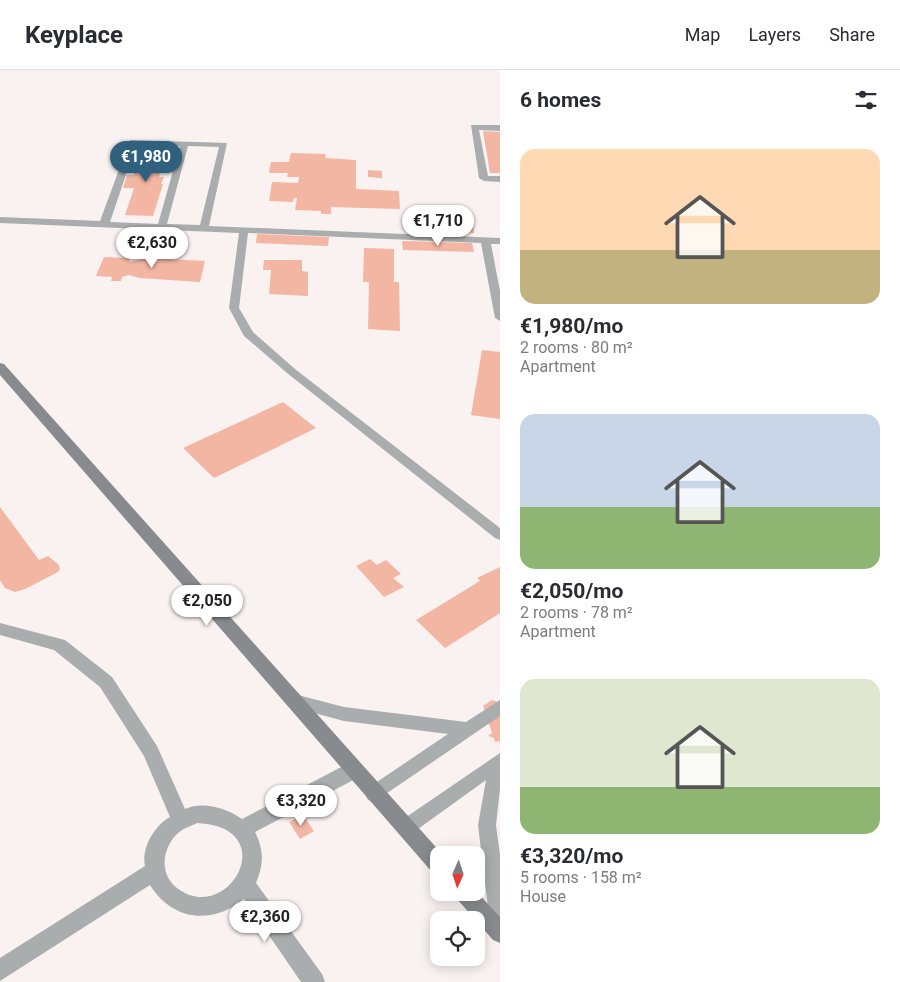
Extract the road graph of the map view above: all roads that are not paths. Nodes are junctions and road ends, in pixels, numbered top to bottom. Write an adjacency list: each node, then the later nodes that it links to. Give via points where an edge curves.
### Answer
1 (500, 128): 3 (lane, via 474,127 484,178)
2 (185, 143): 5 (lane, via 133,142); 6 (lane); 7 (lane, via 224,145)
3 (500, 179)
4 (0, 220): 5 (lane)
5 (104, 224): 6 (lane)
6 (162, 226): 7 (lane)
7 (204, 228): 8 (lane)
8 (244, 230): 9 (lane); 13 (lane, via 234,308 248,334)
9 (485, 240): 10 (lane); 11 (lane)
10 (500, 241)
11 (500, 318)
12 (0, 366): 15 (main road)
13 (500, 535)
14 (0, 629): 21 (street, via 59,645 106,682 150,752)
15 (294, 701): 17 (lane, via 344,714); 19 (main road)
16 (500, 706): 17 (lane)
17 (468, 729): 20 (lane)
18 (500, 761): 22 (lane); 28 (lane, via 491,790 487,825)
19 (354, 770): 20 (main road); 23 (street)
20 (374, 794): 22 (main road)
21 (180, 819): 23 (street, via 194,814 211,814 226,818); 25 (street, via 158,842 153,856)
22 (405, 828): 24 (main road)
23 (241, 829): 26 (street, via 252,854 252,869)
24 (430, 855)
25 (154, 872): 26 (street, via 160,886 186,905 203,907 219,904 234,896); 30 (street)
26 (245, 884): 31 (street)
27 (472, 901): 29 (main road)
28 (500, 924)
29 (500, 933)
30 (0, 970)
31 (314, 982)

